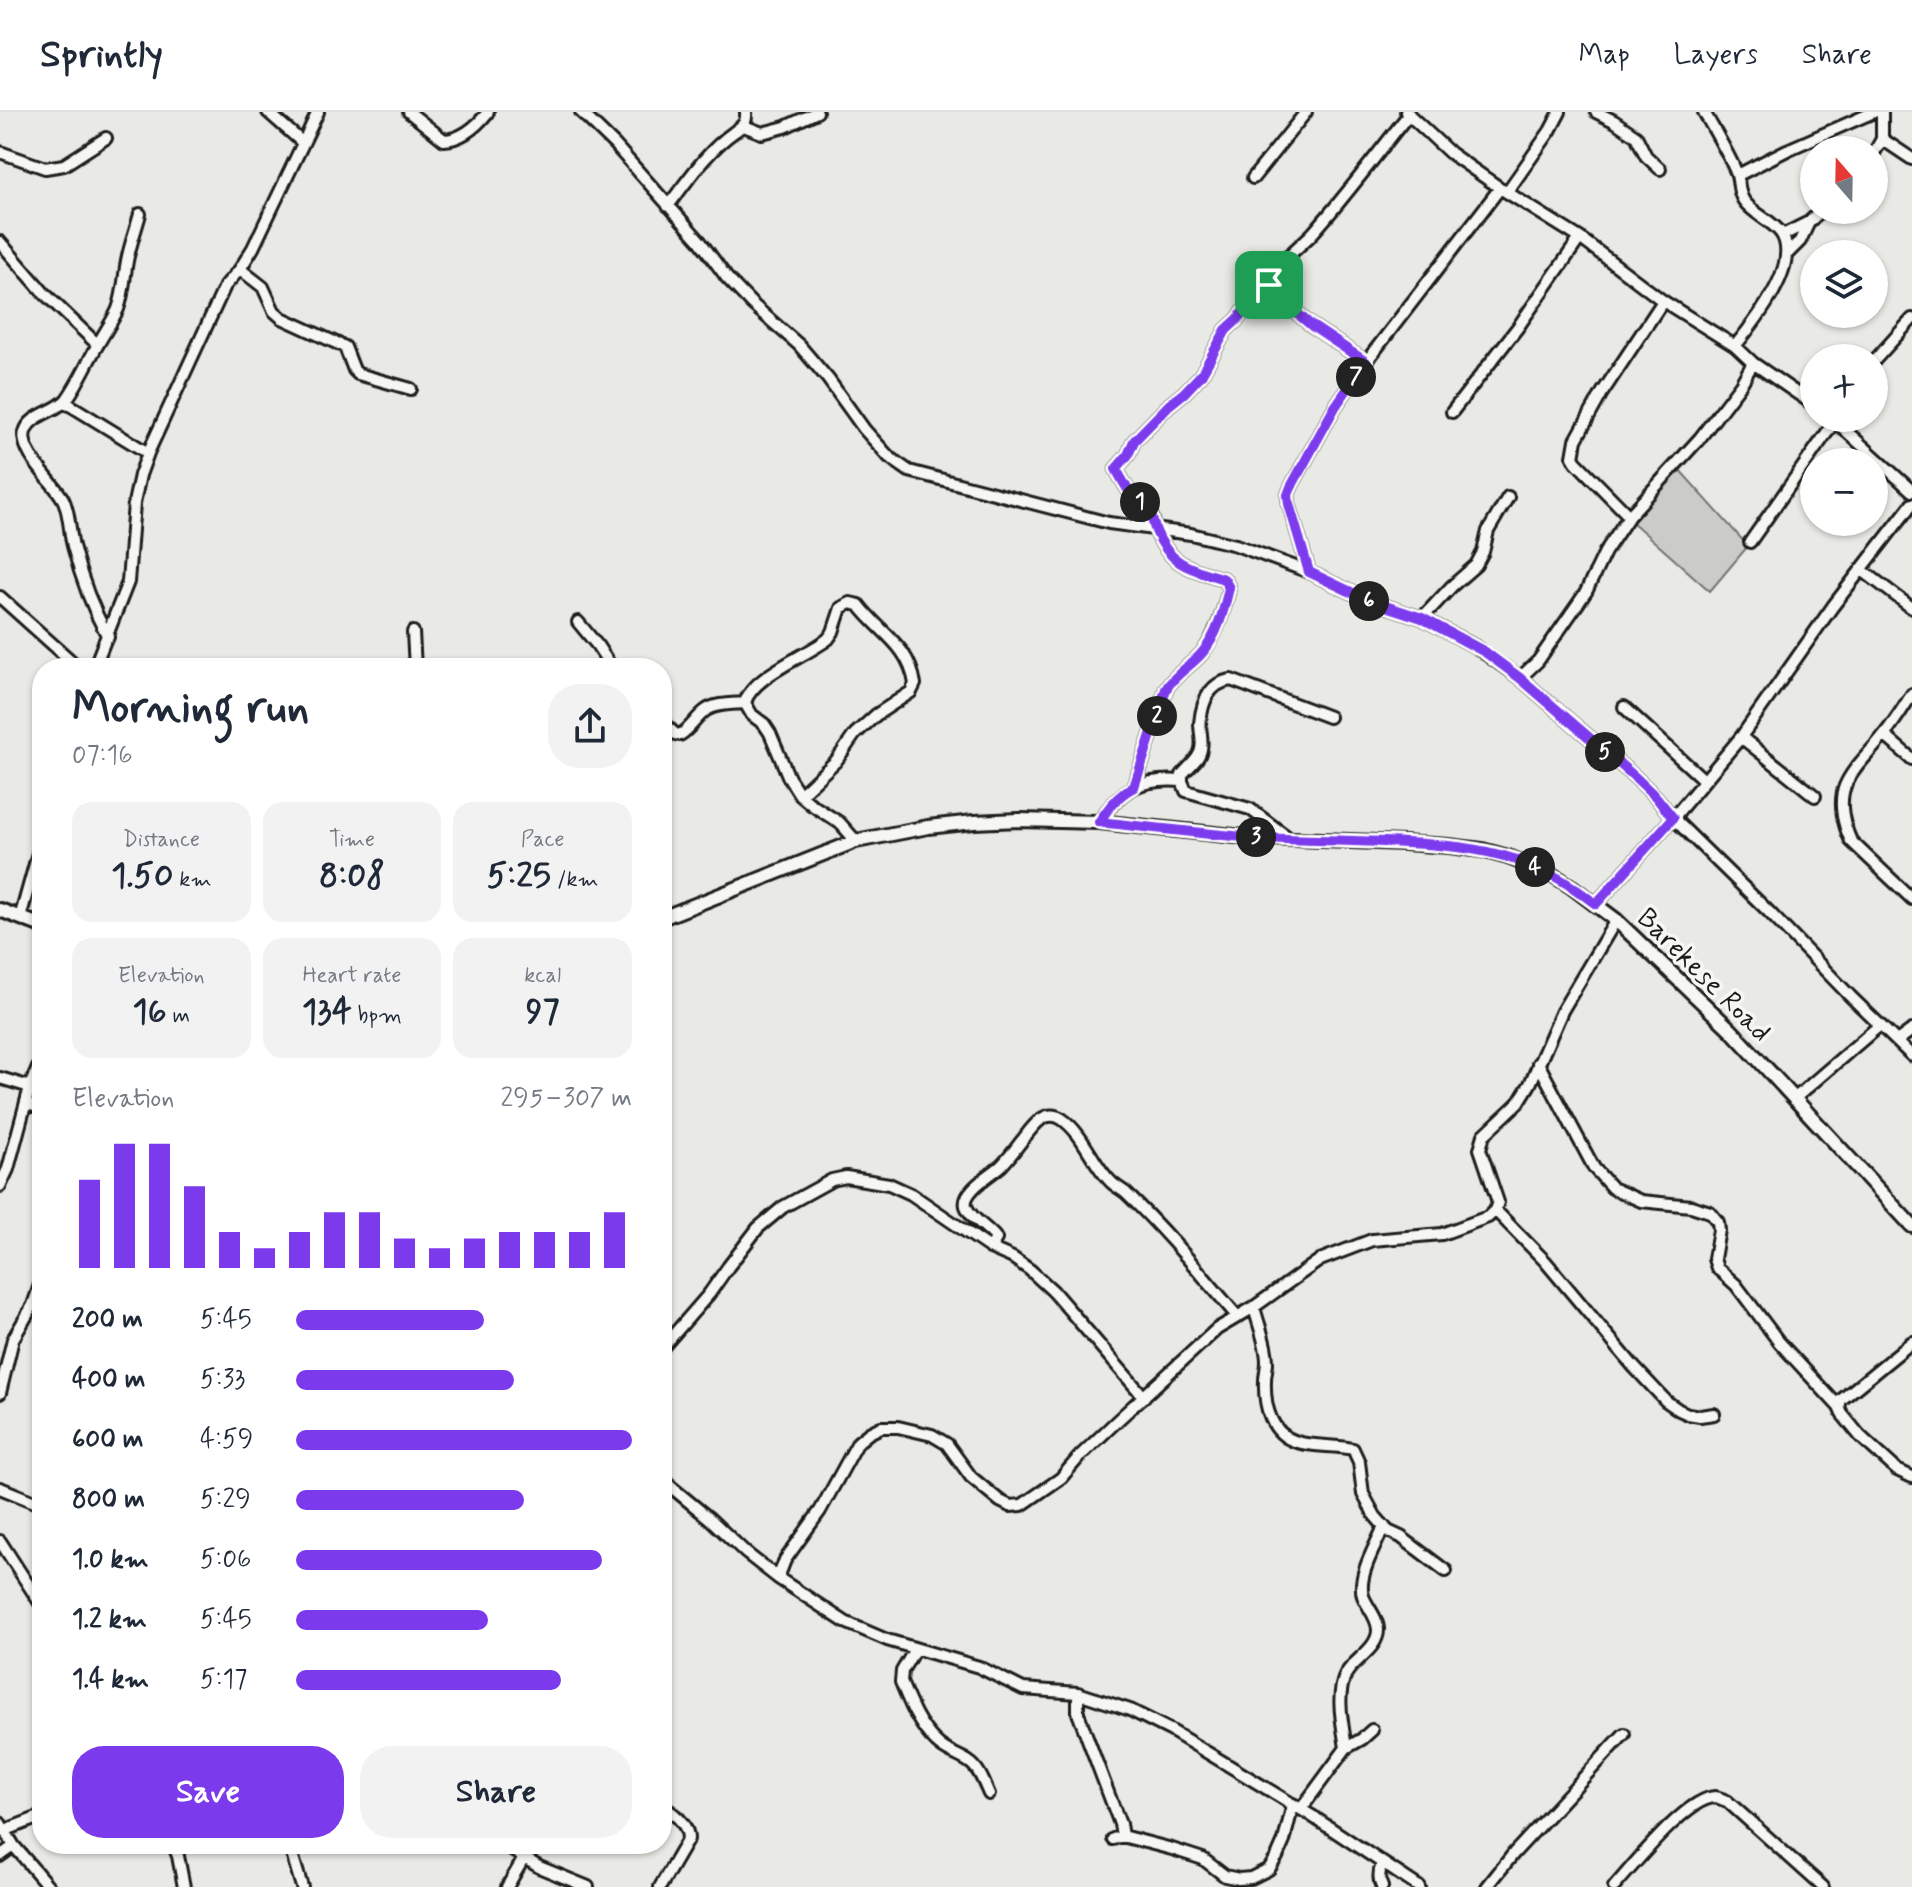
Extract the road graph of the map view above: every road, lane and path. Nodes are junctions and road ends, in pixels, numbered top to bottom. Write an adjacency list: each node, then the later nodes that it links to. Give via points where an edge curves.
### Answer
1 (268, 112): 18 (street)
2 (318, 112): 18 (street)
3 (409, 112): 4 (street, via 444,140 453,140)
4 (488, 112)
5 (581, 112): 26 (street)
6 (746, 112): 15 (street)
7 (817, 112): 15 (street, via 762,133)
8 (1306, 112): 24 (street)
9 (1560, 112): 25 (street)
10 (1596, 112): 22 (street, via 1636,136)
11 (1704, 112): 23 (street)
12 (1874, 112): 23 (street)
13 (1882, 112): 16 (street)
14 (1408, 113): 25 (street, via 1450,153); 35 (street)
15 (744, 126): 26 (street, via 712,151)
16 (1882, 136)
17 (106, 138): 20 (street, via 64,165 45,168)
18 (303, 143): 34 (street)
19 (1888, 143): 21 (street)
20 (0, 152)
21 (1912, 159)
22 (1660, 169)
23 (1738, 175): 30 (street, via 1744,201)
24 (1253, 178)
25 (1504, 190): 31 (street); 41 (street)
26 (668, 206): 54 (street, via 727,278 799,345 889,457 909,471 1109,523)
27 (140, 214): 38 (street, via 118,307)
28 (1805, 224): 30 (street)
29 (1808, 224): 33 (street)
30 (1783, 235): 33 (street)
31 (1580, 238): 36 (street); 46 (street)
32 (0, 242): 38 (street)
33 (1786, 255): 39 (street, via 1784,270 1758,318)
34 (240, 269): 43 (street, via 263,287 282,318 345,347 358,374); 49 (street, via 225,286)
35 (1269, 285): 41 (street, via 1312,326); 54 (street, via 1226,330 1201,375 1134,441 1116,469 1148,510)
36 (1663, 301): 39 (street); 53 (street, via 1602,393 1573,450 1576,462)
37 (1912, 319): 40 (street)
38 (97, 344): 45 (street)
39 (1735, 346): 42 (street)
40 (1888, 346)
41 (1366, 362): 57 (street, via 1288,495)
42 (1753, 363): 44 (street); 53 (street, via 1700,438)
43 (411, 389)
44 (1800, 395)
45 (65, 402): 49 (street); 63 (street, via 27,427 25,444 65,503 93,610)
46 (1452, 412)
47 (1825, 432): 55 (street)
48 (1846, 432): 50 (street)
49 (148, 453): 63 (street, via 134,503 128,582)
50 (1912, 491)
51 (1508, 497): 60 (street, via 1476,565)
52 (1912, 504): 56 (street)
53 (1629, 516): 68 (street, via 1586,592)
54 (1154, 529): 57 (street, via 1206,536); 79 (street, via 1173,557 1187,568 1224,579 1229,588 1204,651 1166,689)
55 (1750, 542)
56 (1862, 570): 59 (street); 75 (street)
57 (1309, 572): 60 (street)
58 (0, 597): 64 (street)
59 (1912, 608)
60 (1422, 618): 68 (street)
61 (578, 622): 67 (street)
62 (413, 632): 66 (street)
63 (108, 637): 65 (street)
64 (68, 658)
65 (99, 658)
66 (414, 658)
67 (605, 658)
68 (1520, 678): 82 (street, via 1635,777)
69 (1912, 694): 74 (street)
70 (745, 703): 73 (street, via 710,708 680,735); 80 (street, via 770,733); 80 (street, via 759,683 828,639 841,608 850,603 859,605 899,645 914,675 911,692 855,734)
71 (1624, 707): 77 (street)
72 (1329, 717): 78 (street, via 1231,680 1221,681 1205,703 1201,751)
73 (672, 731)
74 (1884, 735): 76 (street); 87 (street, via 1845,786 1842,806 1851,841)
75 (1741, 737): 77 (street); 81 (street)
76 (1912, 759)
77 (1704, 780): 82 (street)
78 (1182, 781): 79 (street); 84 (street, via 1186,791 1250,809)
79 (1134, 787): 83 (street, via 1110,805)
80 (800, 795): 85 (street)
81 (1815, 796)
82 (1673, 818): 88 (street); 94 (street)
83 (1099, 822): 84 (main road, Barekese Road); 85 (main road, Barekese Road, via 974,822)
84 (1290, 839): 88 (main road, Barekese Road, via 1482,850 1550,873)
85 (856, 841): 90 (main road, Barekese Road)
86 (32, 875): 91 (street)
87 (1912, 899)
88 (1596, 904): 92 (main road, Barekese Road)
89 (0, 910): 91 (main road)
90 (672, 914)
91 (20, 918): 93 (main road)
92 (1616, 920): 98 (street); 102 (main road, Barekese Road)
93 (32, 922)
94 (1880, 1025): 96 (street); 102 (street)
95 (1912, 1030): 96 (street)
96 (1897, 1041): 97 (street)
97 (1912, 1056)
98 (1538, 1063): 106 (street, via 1519,1102 1484,1135 1480,1149 1498,1202); 117 (street, via 1594,1168 1612,1188 1641,1201 1710,1212 1718,1222 1717,1268)
99 (0, 1078): 101 (street)
100 (32, 1082): 101 (street)
101 (30, 1087): 103 (street)
102 (1794, 1099): 107 (main road, Barekese Road)
103 (26, 1104): 104 (street); 105 (street)
104 (32, 1106)
105 (0, 1186)
106 (1495, 1210): 110 (street, via 1442,1234 1372,1240 1320,1260); 118 (street, via 1666,1401 1688,1414)
107 (1912, 1226)
108 (990, 1248): 111 (street, via 996,1239 970,1213 966,1198 1039,1120 1057,1117); 112 (street, via 889,1184 832,1180 783,1207 758,1228); 116 (street, via 1013,1258 1053,1291)
109 (32, 1307): 114 (street)
110 (1254, 1307): 111 (street); 123 (street, via 1266,1350 1266,1407 1272,1422 1294,1442 1353,1449 1363,1494)
111 (1237, 1316): 116 (street)
112 (672, 1337)
113 (1912, 1342): 117 (street)
114 (4, 1353): 115 (street)
115 (0, 1393)
116 (1144, 1397): 126 (street, via 1061,1478 1022,1505 1000,1501 932,1435 881,1427 858,1442)
117 (1839, 1407): 119 (street, via 1860,1436)
118 (1714, 1414)
119 (1912, 1477)
120 (0, 1488): 122 (street)
121 (672, 1488): 126 (street)
122 (32, 1501)
123 (1384, 1526): 125 (street); 132 (street, via 1361,1582 1379,1633 1344,1679 1340,1706)
124 (0, 1541): 127 (street)
125 (1446, 1571)
126 (778, 1578): 128 (street, via 845,1622)
127 (32, 1591)
128 (915, 1649): 129 (street, via 979,1667 1023,1689); 133 (street, via 900,1676 917,1719 948,1753 970,1762)
129 (1078, 1693): 134 (street, via 1170,1730); 134 (street, via 1078,1713 1120,1824 1117,1837 1203,1859 1225,1876 1251,1878 1269,1869 1277,1857)
130 (1372, 1730): 132 (street)
131 (1624, 1734): 153 (street)
132 (1346, 1748): 134 (street)
133 (989, 1794)
134 (1297, 1807): 144 (street)
135 (672, 1812): 150 (street, via 688,1839)
136 (32, 1819): 137 (street)
137 (3, 1827): 138 (street)
138 (14, 1846): 142 (street); 145 (street)
139 (177, 1854): 146 (street)
140 (292, 1854): 147 (street)
141 (518, 1854): 143 (street)
142 (0, 1856)
143 (524, 1858): 148 (street); 149 (street)
144 (1382, 1863): 151 (street); 152 (street)
145 (49, 1887)
146 (184, 1887)
147 (302, 1887)
148 (507, 1887)
149 (588, 1887)
150 (660, 1887)
151 (1382, 1887)
152 (1419, 1887)
153 (1487, 1887)
154 (1614, 1887): 155 (street, via 1666,1828 1716,1796)
155 (1823, 1887)

